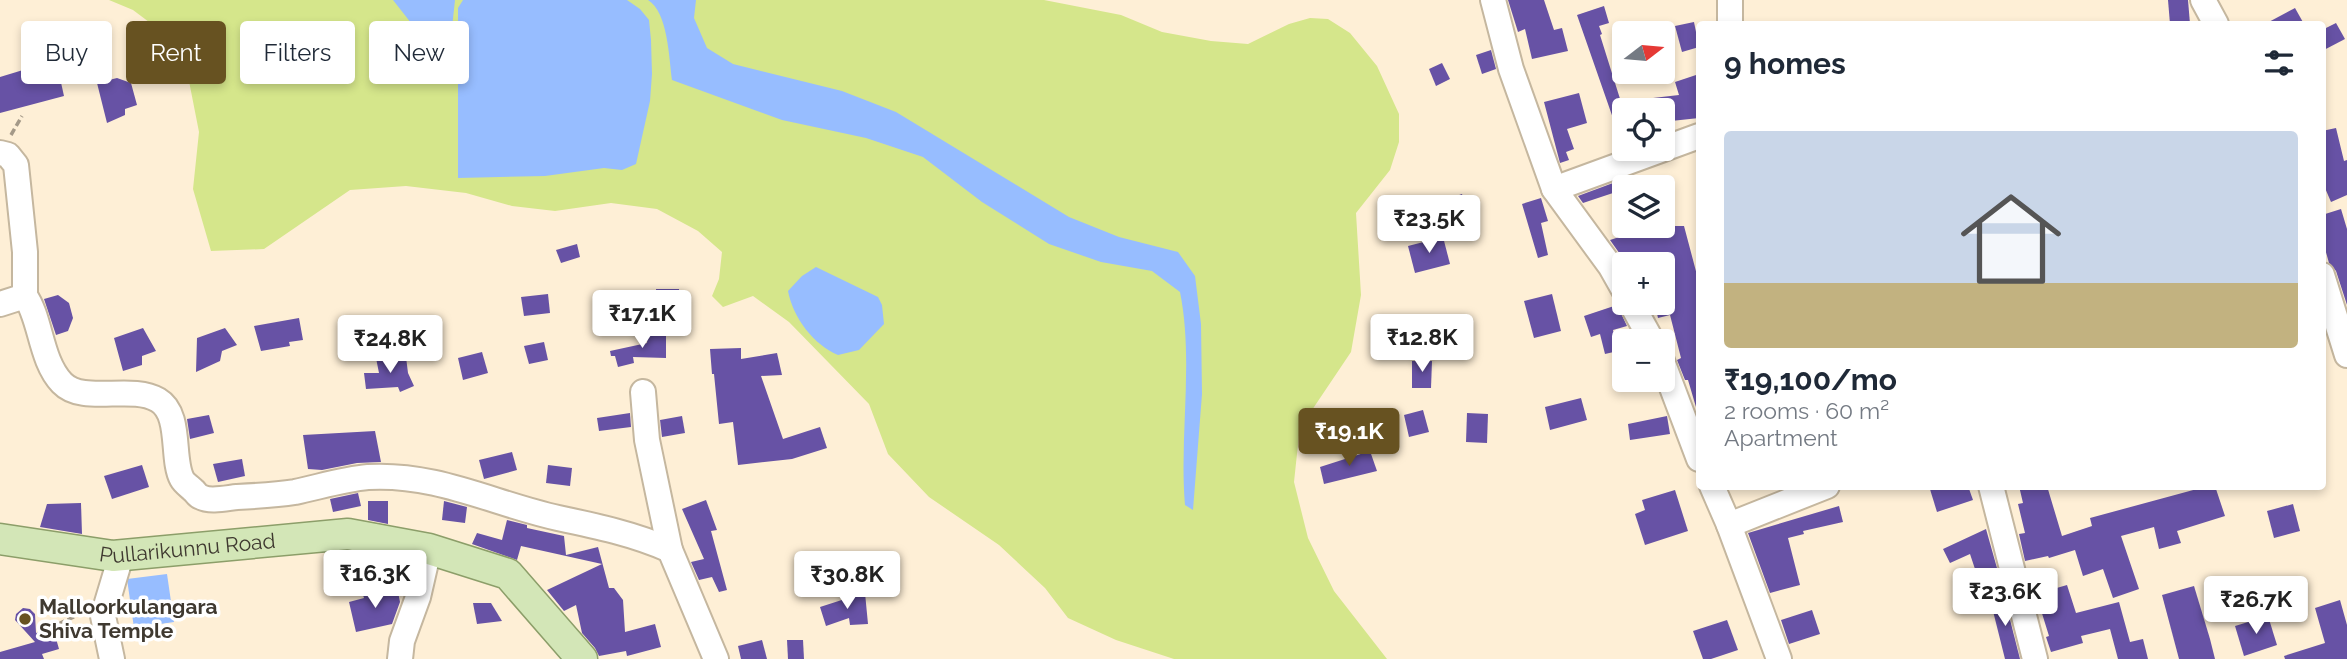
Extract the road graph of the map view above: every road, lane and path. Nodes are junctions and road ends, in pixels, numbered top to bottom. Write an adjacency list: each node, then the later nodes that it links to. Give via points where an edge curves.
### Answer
1 (1493, 0): 8 (street, via 1511,69)
2 (1730, 0): 4 (street)
3 (2203, 0): 5 (street)
4 (1730, 21)
5 (2214, 21)
6 (1696, 137): 8 (street)
7 (0, 153): 11 (street, via 16,165)
8 (1554, 189): 9 (street)
9 (1612, 269)
10 (2326, 295): 13 (street)
11 (25, 296): 12 (street); 23 (street, via 62,384 76,391 120,391 157,399 167,408 182,479 201,497 293,492 368,477 411,479 617,531)
12 (0, 304)
13 (2337, 349)
14 (643, 392): 23 (street, via 647,440)
15 (1674, 392): 16 (street)
16 (1696, 451)
17 (1714, 490): 20 (street)
18 (1817, 490): 20 (street)
19 (1991, 490): 30 (street)
20 (1729, 525): 29 (street)
21 (0, 539): 24 (main road, Pullarikunnu Road)
22 (429, 549): 24 (main road, Pullarikunnu Road, via 348,534); 26 (street); 27 (main road, Pullarikunnu Road, via 508,574)
23 (670, 550): 28 (street)
24 (121, 556): 25 (street, via 103,617)
25 (112, 659)
26 (400, 659)
27 (582, 659)
28 (716, 659)
29 (1779, 659)
30 (2035, 659)

